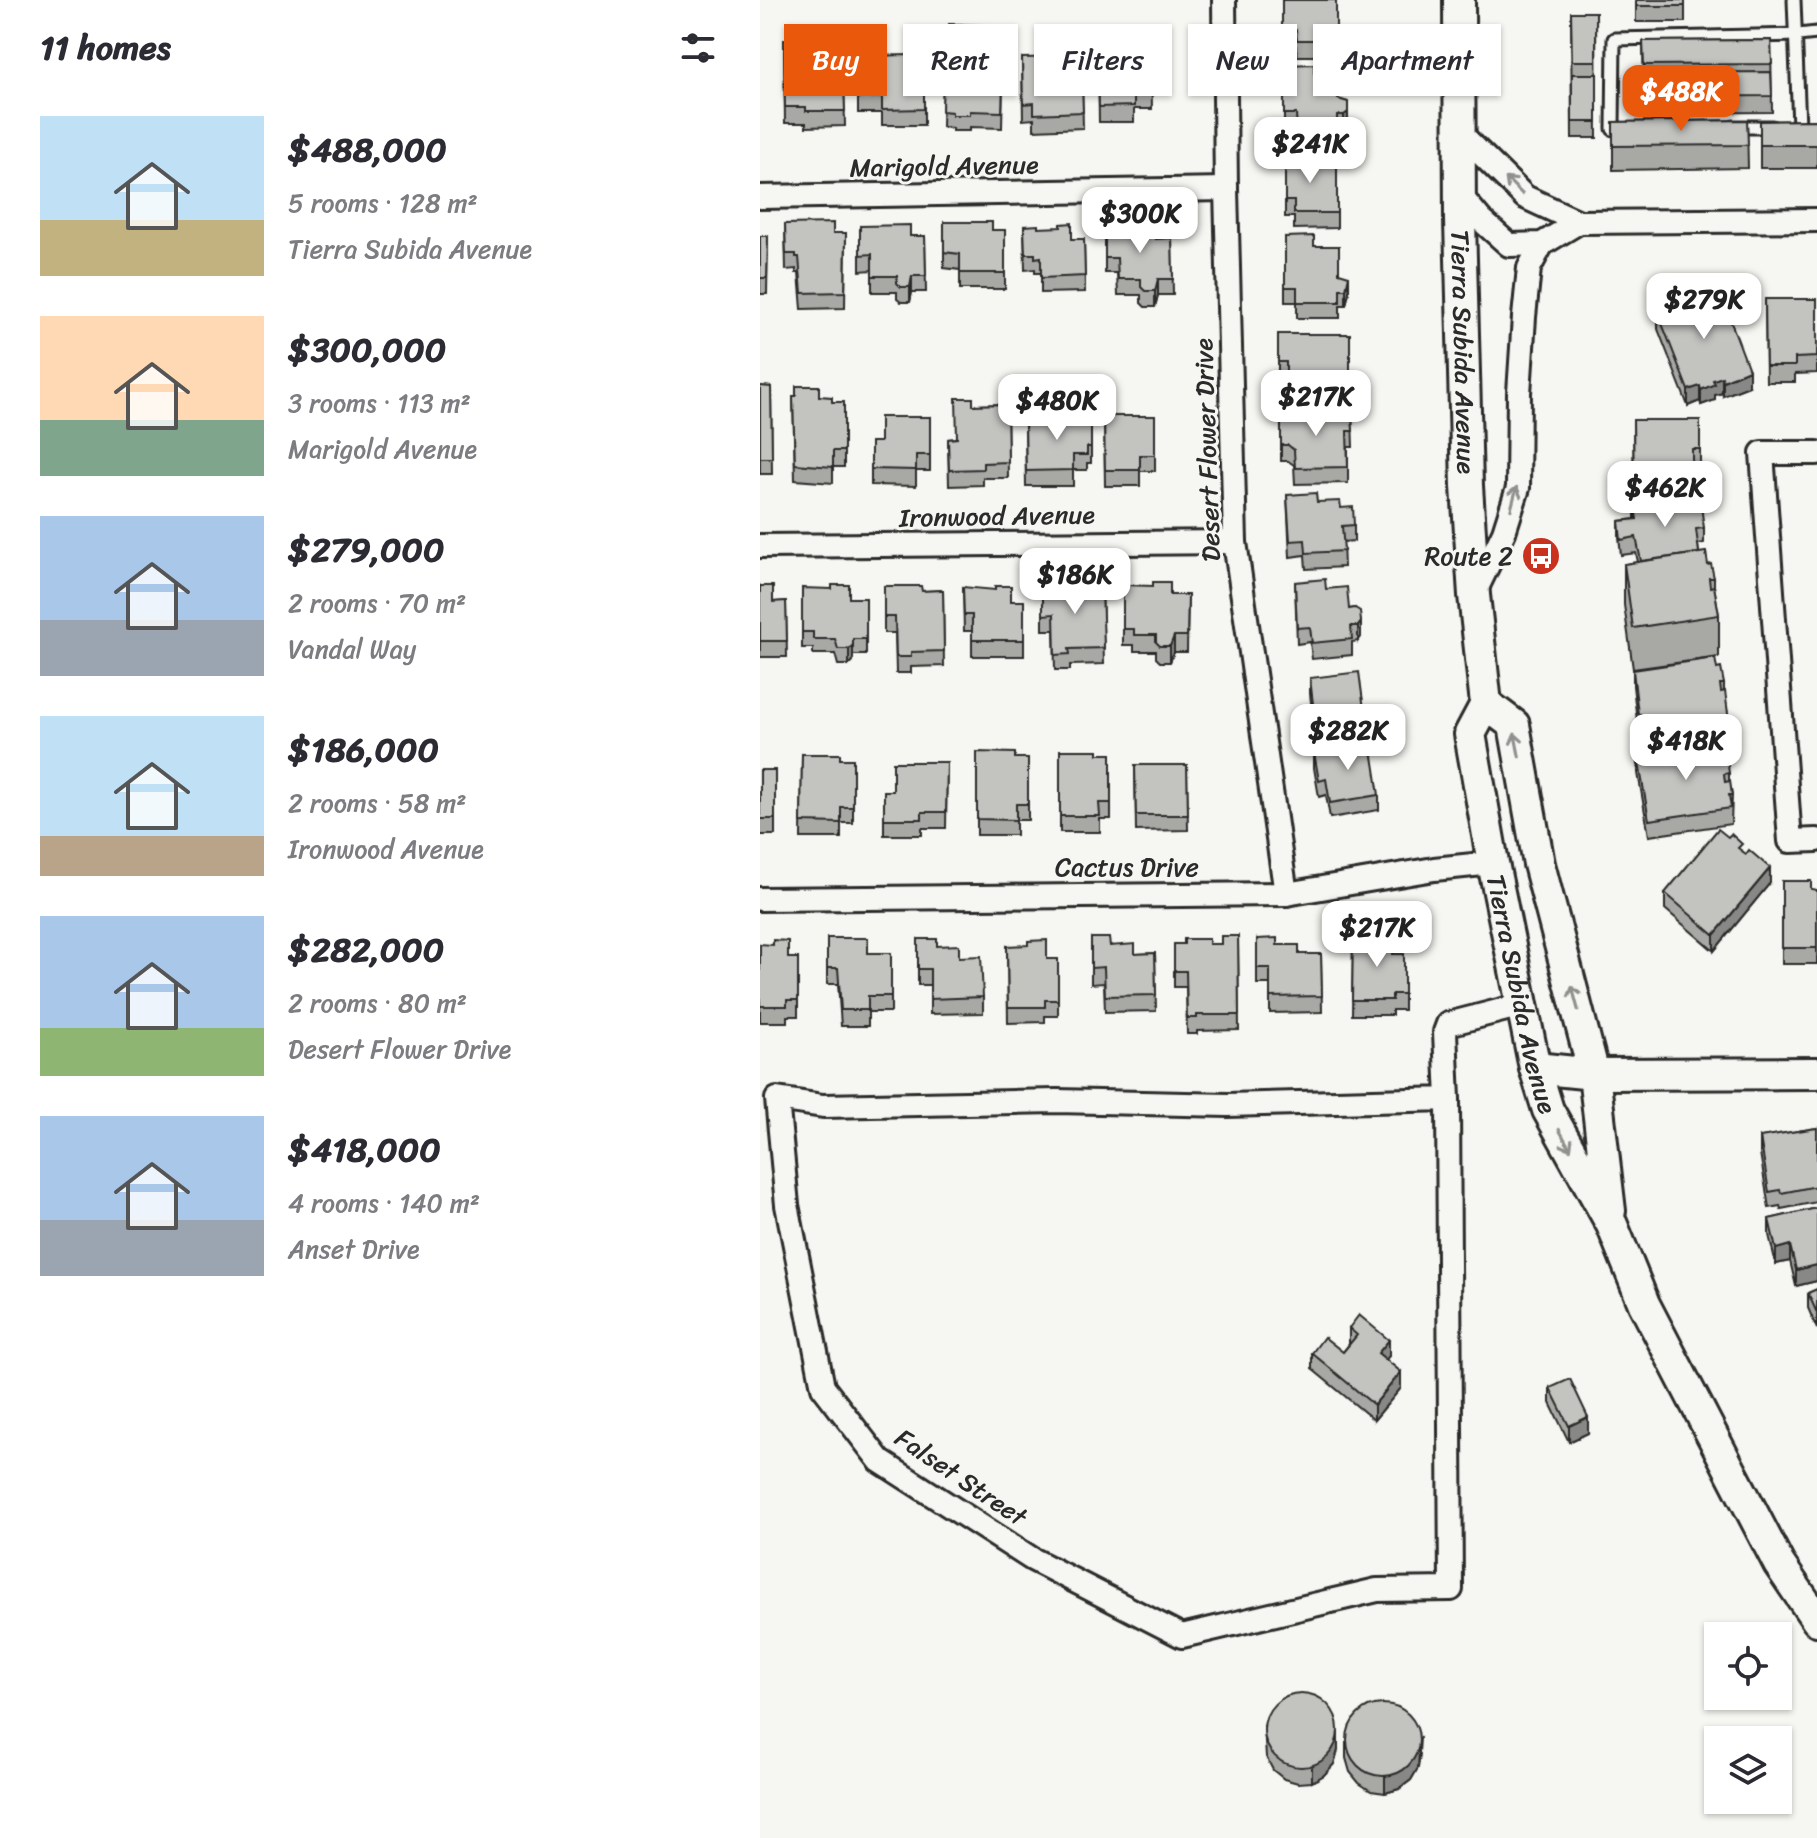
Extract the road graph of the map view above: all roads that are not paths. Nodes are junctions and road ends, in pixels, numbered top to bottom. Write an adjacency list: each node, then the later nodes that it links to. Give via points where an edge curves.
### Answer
1 (1224, 0): 9 (street, Desert Flower Drive)
2 (1459, 0): 8 (main road, Tierra Subida Avenue)
3 (1794, 0): 5 (lane)
4 (1817, 33): 5 (lane)
5 (1798, 35): 6 (lane, via 1614,39 1613,129); 7 (lane, via 1799,127)
6 (1629, 128)
7 (1722, 128)
8 (1460, 133): 10 (main road, Tierra Subida Avenue); 13 (street, one-way to 8, via 1525,197)
9 (1226, 189): 11 (street, Marigold Avenue); 16 (street, Desert Flower Drive)
10 (1460, 195): 14 (street, via 1509,245); 18 (main road, Tierra Subida Avenue)
11 (760, 197)
12 (1817, 220): 13 (street)
13 (1579, 222): 14 (street)
14 (1542, 244): 18 (street, one-way to 14, via 1518,488 1524,317 1529,268)
15 (1817, 453): 20 (street, via 1762,453 1790,841)
16 (1235, 542): 17 (street, Ironwood Avenue); 22 (street, Desert Flower Drive)
17 (760, 546)
18 (1474, 595): 19 (main road, Tierra Subida Avenue)
19 (1486, 704): 21 (main road, Tierra Subida Avenue, via 1470,734); 27 (main road, Tierra Subida Avenue, one-way to 19, via 1539,864 1514,725)
20 (1817, 840)
21 (1493, 863): 22 (street, Cactus Drive); 24 (main road, Tierra Subida Avenue)
22 (1286, 894): 23 (street, Cactus Drive)
23 (760, 899)
24 (1522, 1005): 25 (main road, Tierra Subida Avenue); 29 (street, via 1448,1024)
25 (1535, 1068): 27 (main road); 30 (main road, Tierra Subida Avenue, one-way to 30, via 1548,1110)
26 (1817, 1073): 27 (main road)
27 (1594, 1074): 30 (main road, Tierra Subida Avenue)
28 (769, 1096): 29 (street, Falset Street, via 823,1106); 29 (street, Falset Street, via 823,1387 880,1461 1032,1559 1182,1636 1377,1590 1451,1589)
29 (1448, 1099)
30 (1612, 1225): 31 (main road, Tierra Subida Avenue, via 1644,1304 1779,1564)
31 (1817, 1620)

